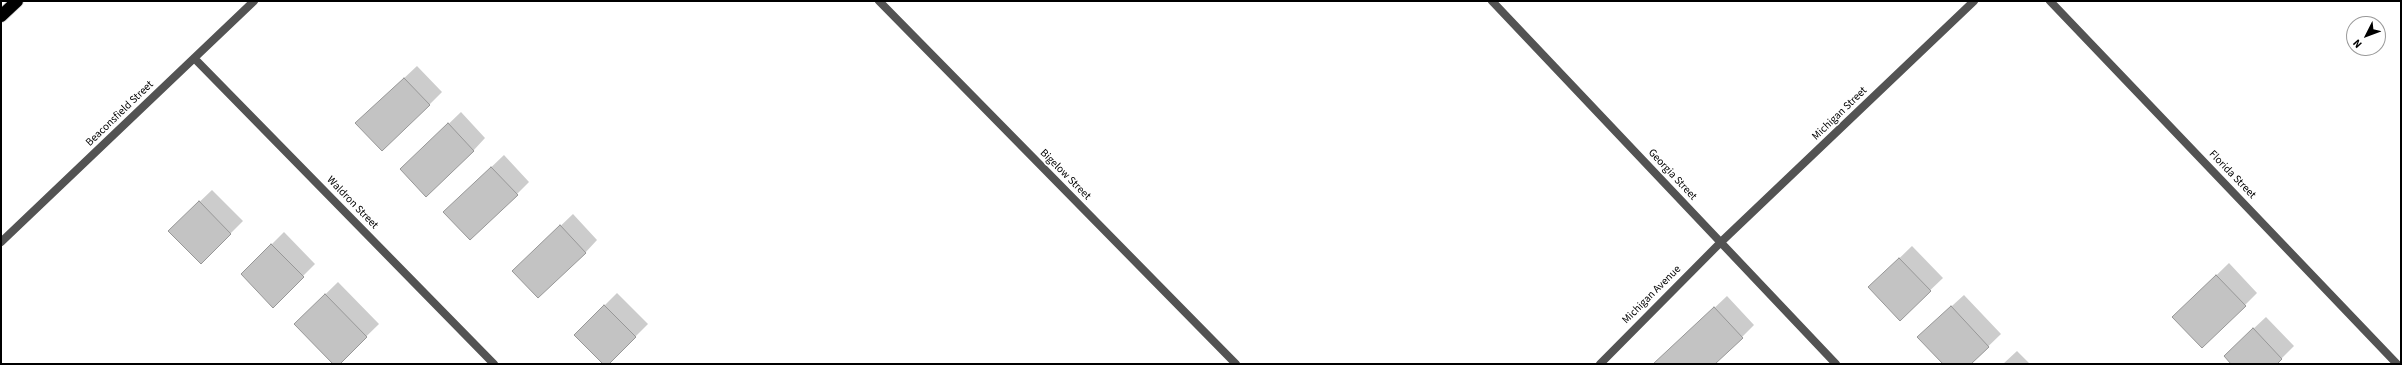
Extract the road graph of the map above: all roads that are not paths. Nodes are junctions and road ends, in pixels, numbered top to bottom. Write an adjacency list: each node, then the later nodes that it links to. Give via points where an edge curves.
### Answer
1 (17, 1): 7 (highway)
2 (254, 1): 8 (street, Beaconsfield Street)
3 (879, 1): 12 (street, Bigelow Street)
4 (1492, 1): 10 (street, Georgia Street)
5 (1974, 1): 10 (street, Michigan Street)
6 (2050, 1): 15 (street, Florida Street)
7 (1, 16)
8 (194, 58): 9 (street, Beaconsfield Street); 11 (street, Waldron Street)
9 (1, 242)
10 (1721, 242): 13 (street, Michigan Avenue); 14 (street, Georgia Street)
11 (494, 364)
12 (1236, 364)
13 (1600, 364)
14 (1836, 364)
15 (2397, 364)

